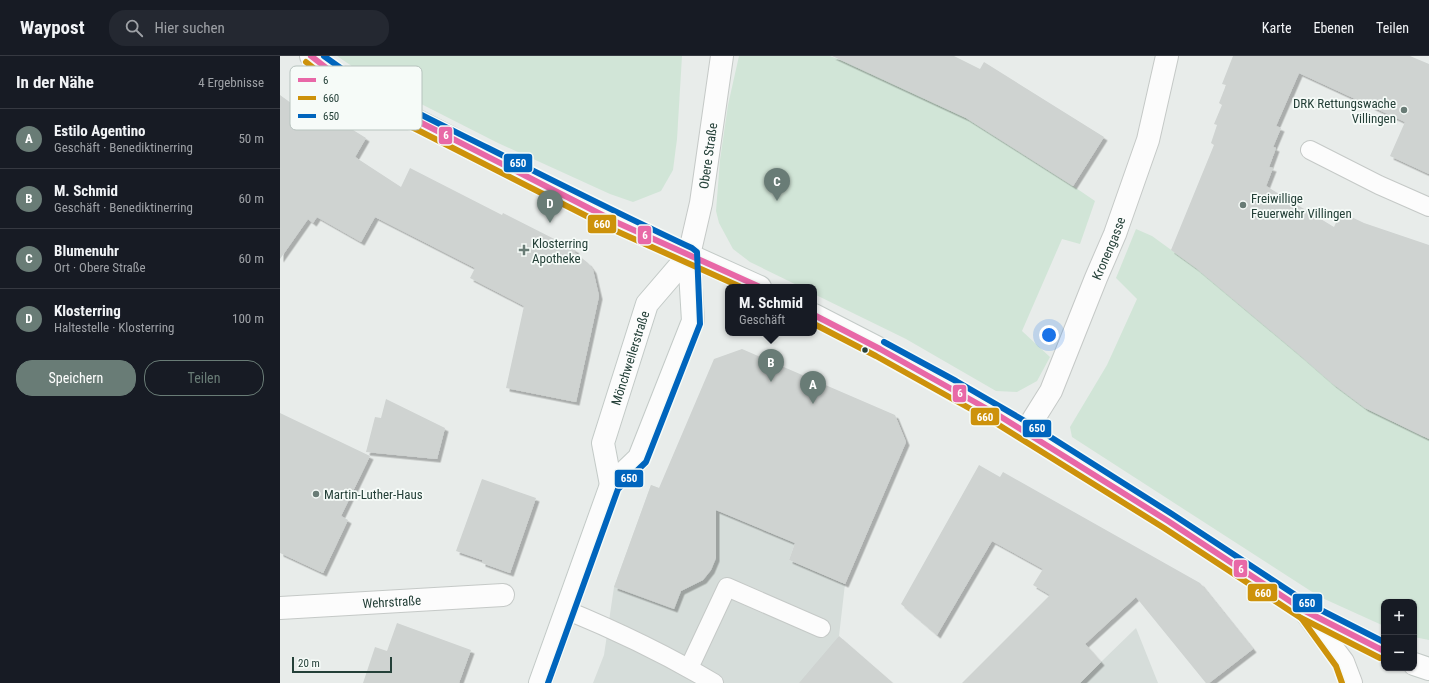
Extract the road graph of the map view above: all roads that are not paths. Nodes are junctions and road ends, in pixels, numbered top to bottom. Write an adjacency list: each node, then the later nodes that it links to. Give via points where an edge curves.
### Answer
1 (311, 56): 4 (main road)
2 (1167, 56): 11 (main road, Kronengasse, via 1148,140 1115,234 1051,391)
3 (722, 61): 8 (main road, Obere Straße, via 701,203)
4 (324, 66)
5 (422, 123): 8 (main road, via 618,223)
6 (1310, 150): 7 (lane, via 1379,186)
7 (1429, 207)
8 (689, 255): 9 (main road); 12 (main road, via 693,321 639,458); 12 (main road, Mönchweilerstraße, via 647,304 603,443)
9 (753, 284)
10 (817, 317): 11 (main road, via 952,388)
11 (1026, 431): 16 (main road)
12 (611, 485): 15 (main road)
13 (503, 595): 14 (main road, Wehrstraße)
14 (280, 608)
15 (566, 610): 20 (lane, via 610,628); 22 (main road)
16 (1305, 611): 18 (main road); 24 (main road, via 1343,662)
17 (820, 628): 20 (lane, via 727,587)
18 (1381, 649)
19 (1417, 665): 21 (main road)
20 (689, 668): 23 (lane)
21 (1429, 669)
22 (540, 683)
23 (714, 683)
24 (1351, 683)

